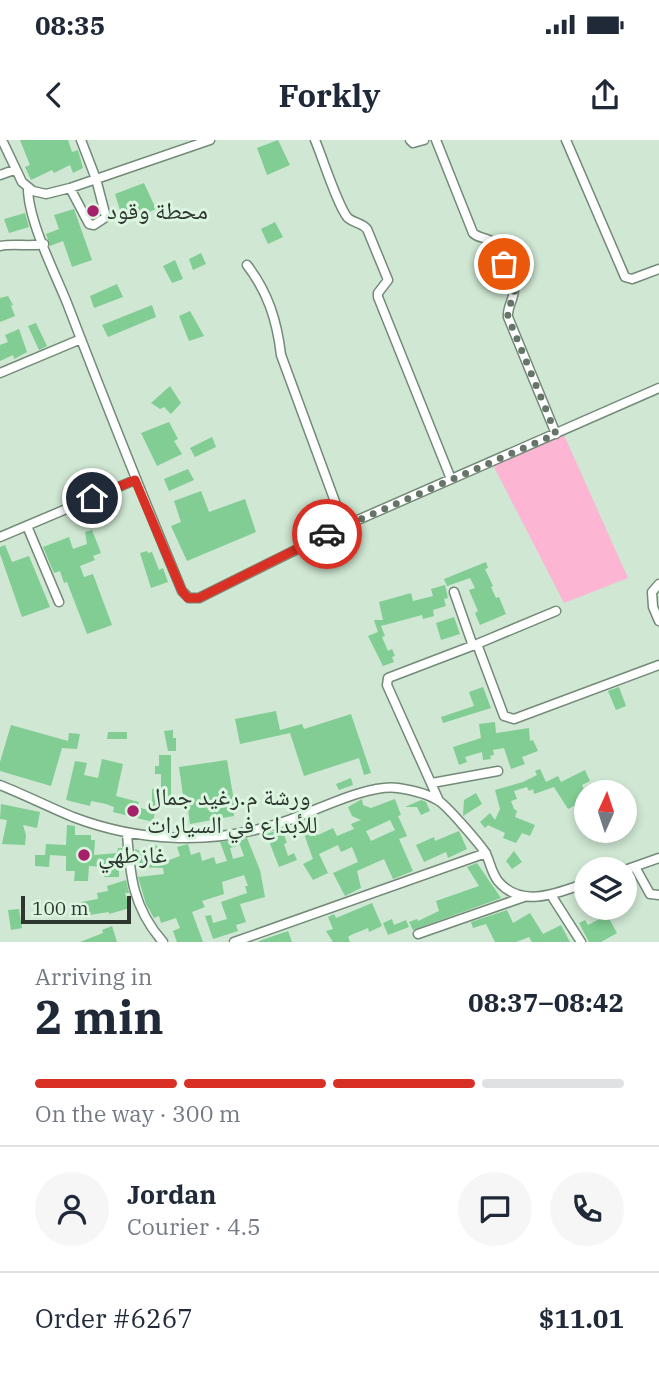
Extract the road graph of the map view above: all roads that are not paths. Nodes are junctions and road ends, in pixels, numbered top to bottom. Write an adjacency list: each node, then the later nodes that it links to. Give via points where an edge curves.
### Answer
1 (2, 140): 9 (street)
2 (81, 140): 11 (street)
3 (315, 140): 22 (street, via 341,205 349,219 367,229 388,280 378,298)
4 (410, 140): 5 (street)
5 (424, 140)
6 (436, 140): 21 (street, via 473,233 495,245 514,288 508,317)
7 (566, 140): 17 (street, via 625,277 632,279)
8 (207, 141): 11 (street)
9 (14, 170): 10 (street); 12 (street)
10 (0, 175)
11 (96, 179): 13 (street); 13 (street, via 106,218 94,225 86,221)
12 (28, 188): 13 (street, via 46,194); 14 (street, via 28,201)
13 (70, 188)
14 (44, 244): 15 (street); 18 (street)
15 (0, 246)
16 (247, 265): 25 (street, via 261,284 278,331 281,355)
17 (659, 269)
18 (80, 339): 19 (street); 23 (street)
19 (0, 373)
20 (659, 388): 21 (street)
21 (556, 434): 22 (street)
22 (451, 479): 25 (street)
23 (135, 480): 24 (street); 25 (street, via 188,598 210,593)
24 (27, 526): 26 (street); 29 (street)
25 (344, 526)
26 (0, 537)
27 (659, 584): 31 (street, via 652,592)
28 (454, 592): 32 (street)
29 (59, 602)
30 (556, 611): 32 (street)
31 (659, 621)
32 (475, 645): 33 (street, via 504,716 514,719); 35 (street, via 386,681)
33 (659, 665)
34 (498, 772): 35 (street)
35 (432, 783): 37 (street)
36 (0, 785): 38 (street, via 74,817)
37 (439, 801): 38 (street, via 394,787 372,789 231,836 201,839); 39 (street)
38 (127, 833): 48 (street, via 133,890 146,921)
39 (486, 853): 44 (street, via 499,882 519,896); 49 (street)
40 (659, 859): 41 (street)
41 (637, 866)
42 (637, 871): 46 (street, via 650,894)
43 (574, 887): 45 (street)
44 (530, 895): 45 (street); 47 (street)
45 (551, 895): 50 (street)
46 (659, 895)
47 (418, 934)
48 (163, 942)
49 (234, 942)
50 (581, 942)

